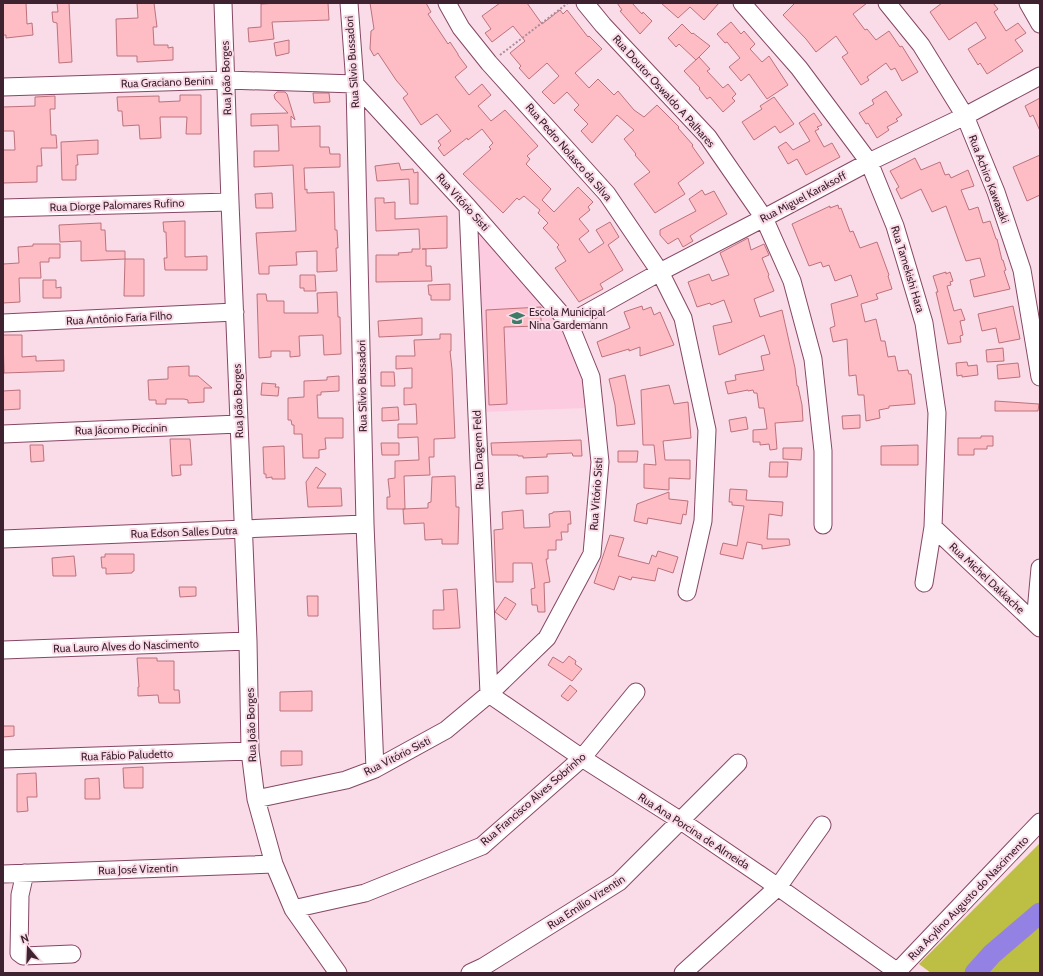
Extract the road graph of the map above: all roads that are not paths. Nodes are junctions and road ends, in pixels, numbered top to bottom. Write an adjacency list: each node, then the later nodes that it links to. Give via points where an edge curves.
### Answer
1 (223, 3): 10 (street, Rua João Borges)
2 (349, 3): 11 (street, Rua Sílvio Bussadori)
3 (447, 3): 19 (street, Rua Pedro Nolasco da Silva, via 461,28 489,63 607,194)
4 (585, 3): 18 (street, Rua Doutor Oswaldo A Palhares, via 708,137)
5 (742, 3): 14 (street, Rua Tamekishi Hara, via 799,68)
6 (887, 3): 13 (street, Rua Achiro Kawasaki, via 921,45)
7 (1028, 3): 8 (street)
8 (1040, 24)
9 (1040, 76): 13 (street, Rua Miguel Karaksoff)
10 (227, 80): 11 (street, Rua Graciano Benini); 12 (street, Rua Graciano Benini); 15 (street, Rua João Borges)
11 (355, 84): 16 (street, Rua Vitório Sisti); 26 (street, Rua Sílvio Bussadori)
12 (3, 87)
13 (965, 116): 14 (street, Rua Miguel Karaksoff); 23 (street, Rua Achiro Kawasaki, via 996,192 1022,270)
14 (869, 162): 18 (street, Rua Miguel Karaksoff); 28 (street, Rua Tamekishi Hara, via 895,226 924,323 937,413)
15 (230, 202): 17 (street, Rua Diorge Palomares Rufino); 20 (street, Rua João Borges)
16 (468, 206): 22 (street, Rua Vitório Sisti); 38 (street, Rua Dragem Feld)
17 (3, 208)
18 (764, 218): 19 (street, Rua Miguel Karaksoff); 27 (street, Rua Doutor Oswaldo A Palhares, via 792,281 813,359 823,450)
19 (660, 272): 22 (street, Rua Miguel Karaksoff); 33 (street, Rua Pedro Nolasco da Silva, via 683,318 707,430 703,521)
20 (235, 312): 21 (street, Rua Antônio Faria Filho); 24 (street, Rua João Borges)
21 (3, 323)
22 (568, 323): 38 (street, Rua Vitório Sisti, via 591,377 600,462 592,554 546,638)
23 (1040, 377)
24 (239, 424): 25 (street, Rua Jácomo Piccinin); 29 (street, Rua João Borges)
25 (3, 434)
26 (365, 524): 29 (street, Rua Edson Salles Dutra); 43 (street, Rua Sílvio Bussadori)
27 (823, 525)
28 (933, 527): 32 (street, Rua Tamekishi Hara); 34 (street, Rua Michel Dakkache)
29 (244, 530): 30 (street, Rua Edson Salles Dutra); 35 (street, Rua João Borges)
30 (3, 539)
31 (1040, 568): 34 (street)
32 (924, 583)
33 (687, 592)
34 (1038, 626)
35 (248, 641): 36 (street, Rua Lauro Alves do Nascimento); 39 (street, Rua João Borges)
36 (3, 650)
37 (636, 692): 40 (street, Rua Francisco Alves Sobrinho)
38 (488, 694): 40 (street, Rua Ana Porcina de Almeida); 43 (street, Rua Vitório Sisti, via 446,730)
39 (250, 751): 41 (street, Rua Fábio Paludetto); 44 (street, Rua João Borges)
40 (582, 758): 45 (street, Rua Ana Porcina de Almeida); 52 (street, Rua Francisco Alves Sobrinho, via 482,846 365,893)
41 (3, 759)
42 (738, 762): 45 (street, Rua Emílio Vizentin)
43 (375, 769): 44 (street, Rua Vitório Sisti, via 346,780)
44 (256, 800): 48 (street, Rua João Borges)
45 (681, 821): 51 (street, Rua Ana Porcina de Almeida); 55 (street, Rua Emílio Vizentin, via 619,882)
46 (1040, 822): 57 (street, Rua Acylino Augusto do Nascimento)
47 (822, 825): 51 (street)
48 (274, 864): 49 (street, Rua José Vizentin); 52 (street, Rua João Borges)
49 (25, 873): 50 (street, Rua José Vizentin); 53 (street, via 20,895 20,953 23,956)
50 (3, 874)
51 (778, 887): 56 (street); 57 (street, Rua Ana Porcina de Almeida)
52 (293, 909): 54 (street, Rua João Borges)
53 (72, 954)
54 (338, 973)
55 (470, 973)
56 (683, 973)
57 (898, 973)

